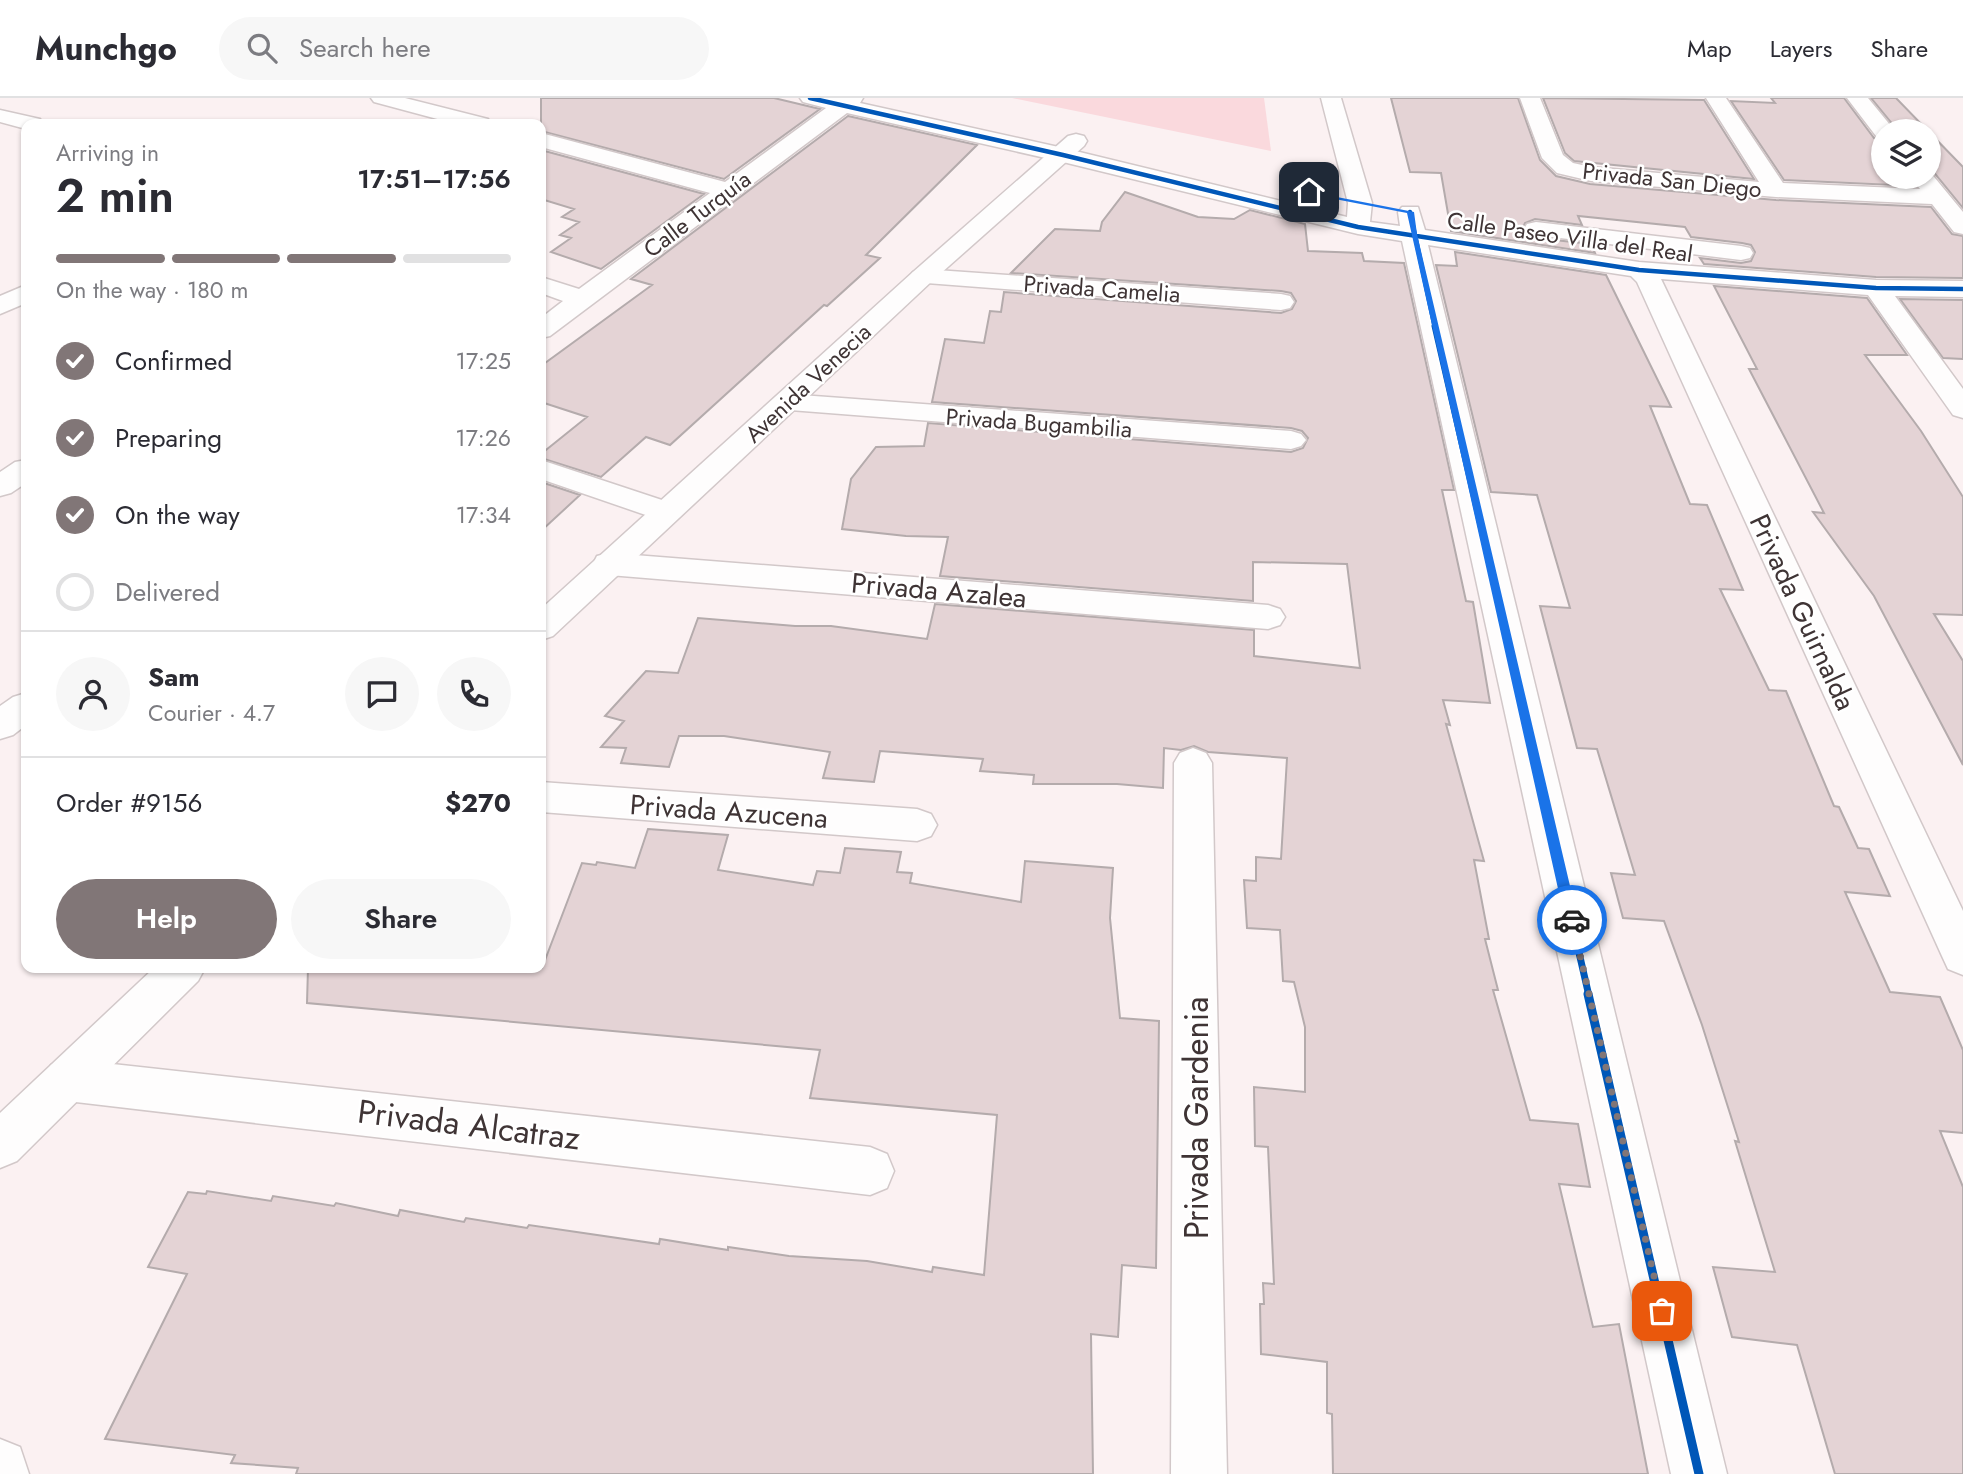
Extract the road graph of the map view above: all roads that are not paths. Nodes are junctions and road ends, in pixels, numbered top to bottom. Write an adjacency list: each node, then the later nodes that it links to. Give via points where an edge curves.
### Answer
1 (381, 98): 10 (street)
2 (810, 98): 8 (street, Calle Paseo Villa del Real)
3 (889, 98): 14 (street, Calle Paseo Villa del Real)
4 (1331, 98): 19 (street)
5 (1530, 98): 17 (street, Privada San Diego, via 1553,158 1565,168)
6 (1716, 98): 17 (street, Privada San Diego)
7 (1857, 98): 11 (street)
8 (849, 102): 14 (street, Calle Paseo Villa del Real); 16 (street, Calle Turquía)
9 (0, 116): 12 (street)
10 (461, 119)
11 (1874, 119)
12 (21, 121)
13 (546, 142): 16 (street)
14 (1070, 148): 19 (street, Calle Paseo Villa del Real); 19 (street, Calle Paseo Villa del Real, via 1327,196); 25 (street, Avenida Venecia)
15 (1932, 189): 18 (street)
16 (730, 191): 32 (street, Calle Turquía)
17 (1776, 191): 18 (street, Privada San Diego)
18 (1938, 197): 22 (street)
19 (1359, 215): 20 (street, Calle Paseo Villa del Real)
20 (1419, 220): 24 (street, Calle Paseo Villa del Real); 59 (street)
21 (1511, 225): 23 (street, Calle Paseo Villa del Real)
22 (1963, 227)
23 (1758, 254)
24 (1639, 270): 28 (street, Calle Paseo Villa del Real); 51 (street, Privada Guirnalda, via 1648,279)
25 (922, 277): 33 (street, Privada Camelia); 36 (street, Avenida Venecia)
26 (0, 279): 29 (street)
27 (546, 287): 32 (street)
28 (1876, 288): 30 (street, Calle Paseo Villa del Real); 37 (street)
29 (21, 289)
30 (1963, 289)
31 (21, 294): 34 (street)
32 (583, 299): 35 (street, Calle Turquía)
33 (1281, 302)
34 (0, 306)
35 (546, 326)
36 (787, 403): 38 (street, Privada Bugambilia); 42 (street, Avenida Venecia)
37 (1963, 409)
38 (1291, 440)
39 (546, 471): 42 (street)
40 (21, 472): 41 (street)
41 (0, 486)
42 (666, 512): 43 (street, Avenida Venecia)
43 (609, 564): 44 (street, Privada Azalea); 45 (street, Avenida Venecia)
44 (1269, 617)
45 (546, 623)
46 (21, 710): 47 (street)
47 (0, 725)
48 (1193, 763): 58 (street, Privada Gardenia)
49 (546, 797): 50 (street, Privada Azucena)
50 (917, 825)
51 (1963, 956)
52 (178, 973): 53 (street)
53 (67, 1080): 54 (street); 55 (street, Privada Alcatraz)
54 (0, 1145)
55 (870, 1171)
56 (0, 1467): 57 (street)
57 (1, 1474)
58 (1199, 1474)
59 (1699, 1474)

